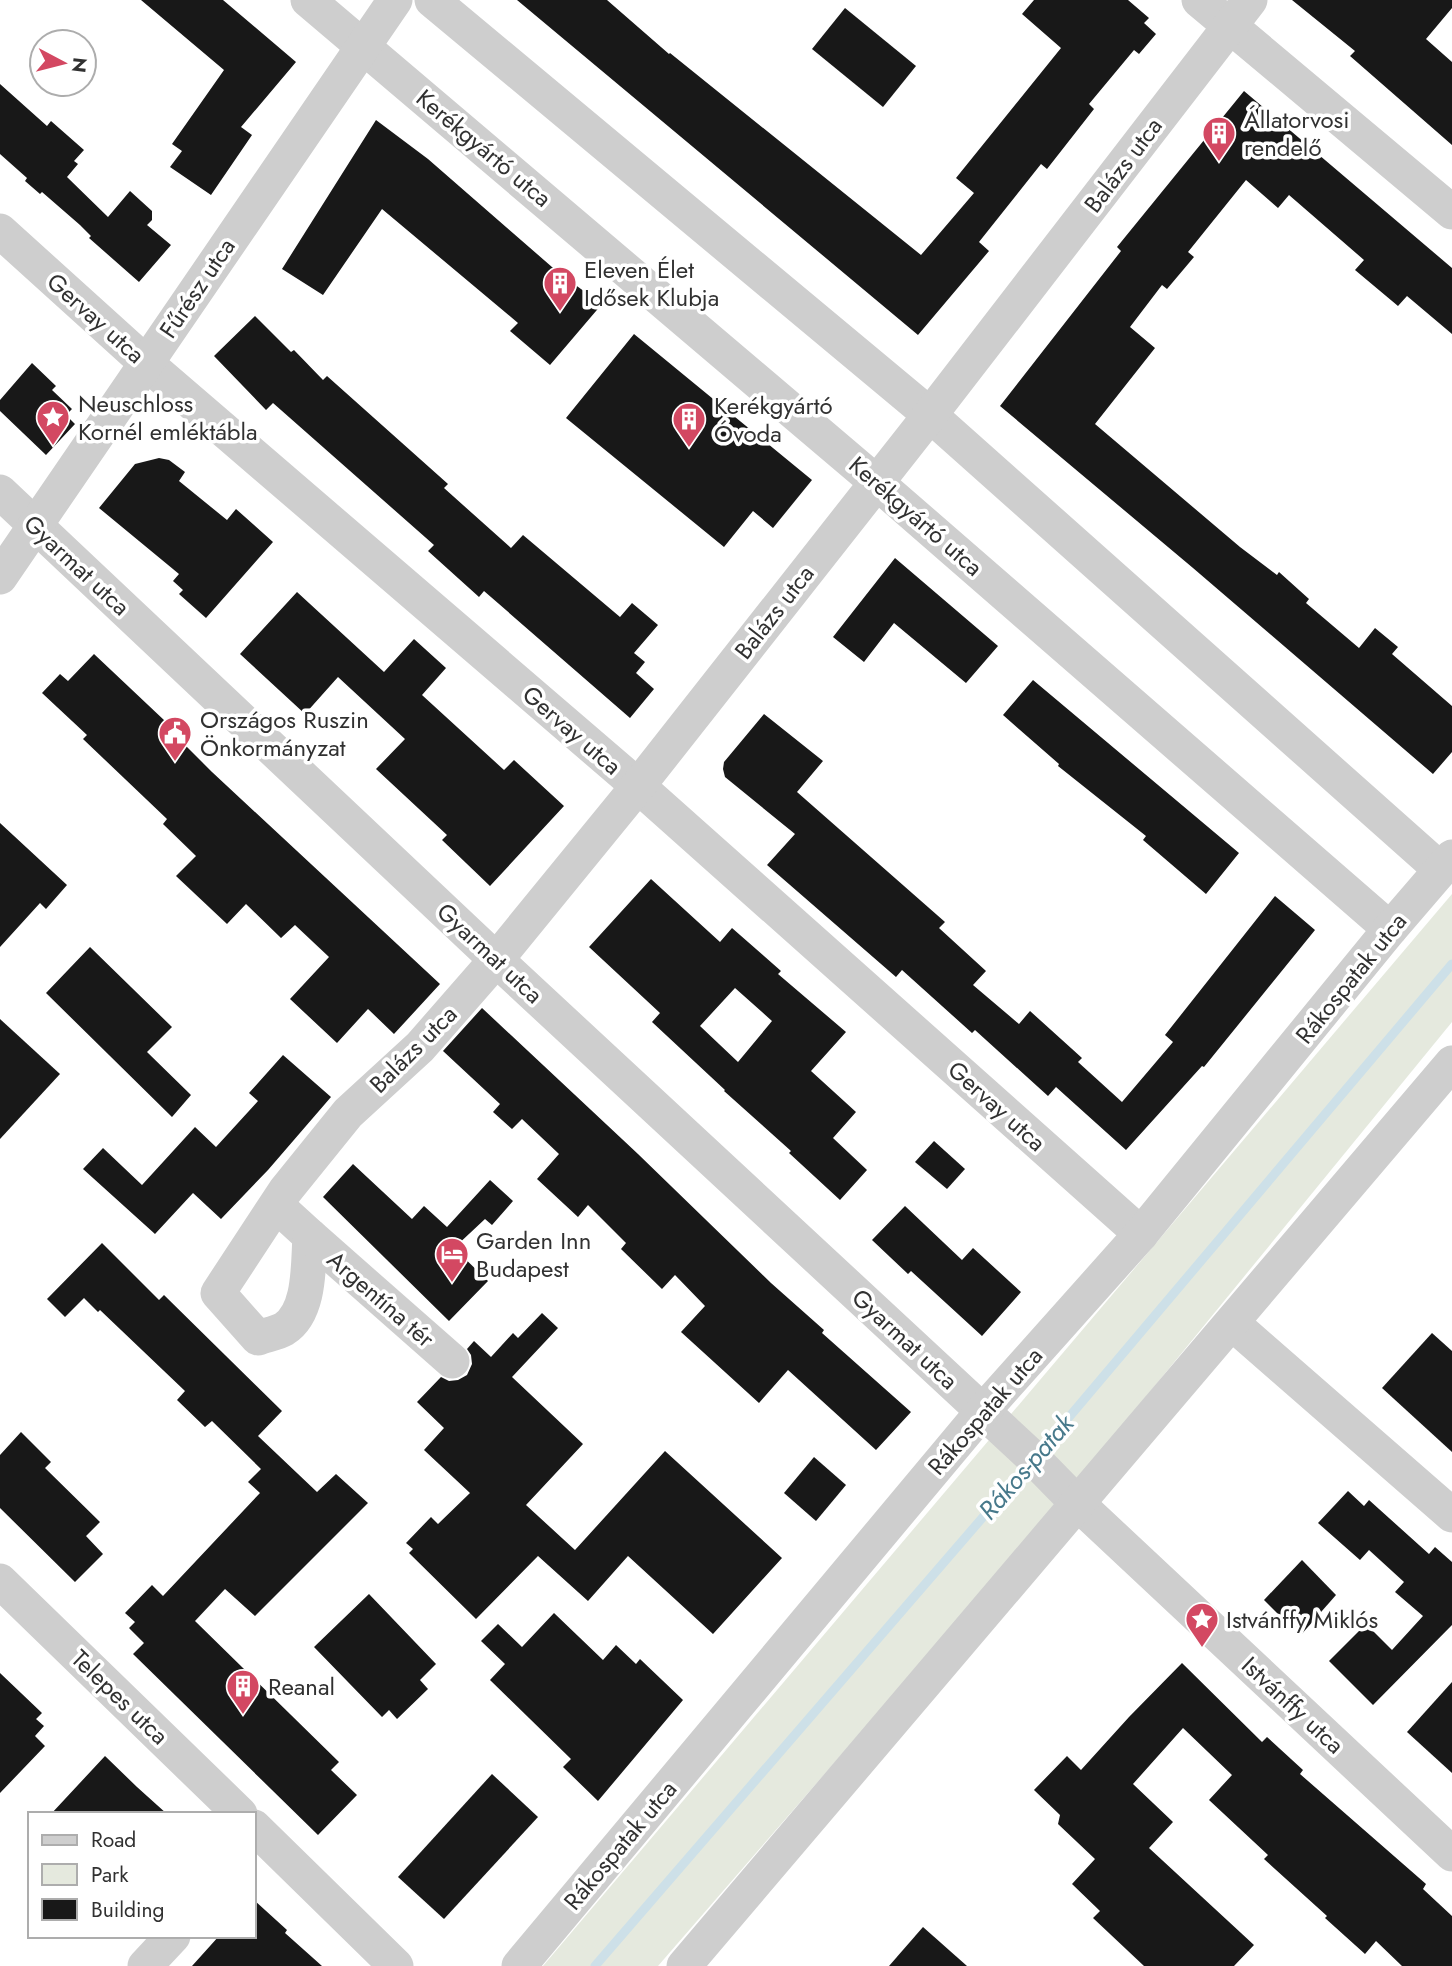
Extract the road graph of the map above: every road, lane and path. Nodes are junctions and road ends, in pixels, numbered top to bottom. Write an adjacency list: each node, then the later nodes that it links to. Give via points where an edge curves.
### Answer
1 (309, 0): 6 (street, Kerékgyártó utca)
2 (395, 0): 6 (street, Fűrész utca)
3 (432, 0): 10 (street)
4 (1199, 0): 5 (street)
5 (1240, 13): 7 (street); 10 (street, Balázs utca)
6 (363, 46): 9 (street, Fűrész utca); 11 (street, Kerékgyártó utca)
7 (1452, 212)
8 (0, 231): 9 (street, Gervay utca)
9 (146, 363): 13 (street, Fűrész utca); 15 (street, Gervay utca)
10 (930, 415): 11 (street, Balázs utca); 16 (street)
11 (876, 482): 15 (street, Balázs utca); 17 (street, Kerékgyártó utca)
12 (0, 492): 13 (street, Gyarmat utca)
13 (35, 526): 14 (street, Fűrész utca); 18 (street, Gyarmat utca)
14 (0, 577)
15 (638, 786): 18 (street, Balázs utca); 21 (street, Gervay utca)
16 (1446, 864): 17 (street, Rákospatak utca)
17 (1390, 929): 21 (street, Rákospatak utca)
18 (496, 960): 20 (street, Balázs utca, via 420,1047 348,1113); 25 (street, Gyarmat utca)
19 (1452, 1063): 23 (street)
20 (276, 1205): 22 (street, Argentína tér); 22 (street, Argentína tér, via 218,1293 258,1338 285,1328 301,1310)
21 (1141, 1234): 25 (street, Rákospatak utca)
22 (310, 1236): 24 (street, Argentína tér)
23 (1232, 1323): 26 (street); 27 (street)
24 (452, 1361)
25 (983, 1411): 26 (street, Istvánffy utca); 35 (street, Rákospatak utca)
26 (1077, 1503): 31 (street, Istvánffy utca); 36 (street)
27 (1452, 1515)
28 (0, 1581): 29 (street, Telepes utca)
29 (234, 1812)
30 (256, 1834): 34 (street, Telepes utca)
31 (1452, 1854)
32 (171, 1938): 33 (street)
33 (145, 1966)
34 (397, 1966)
35 (519, 1966)
36 (684, 1966)

